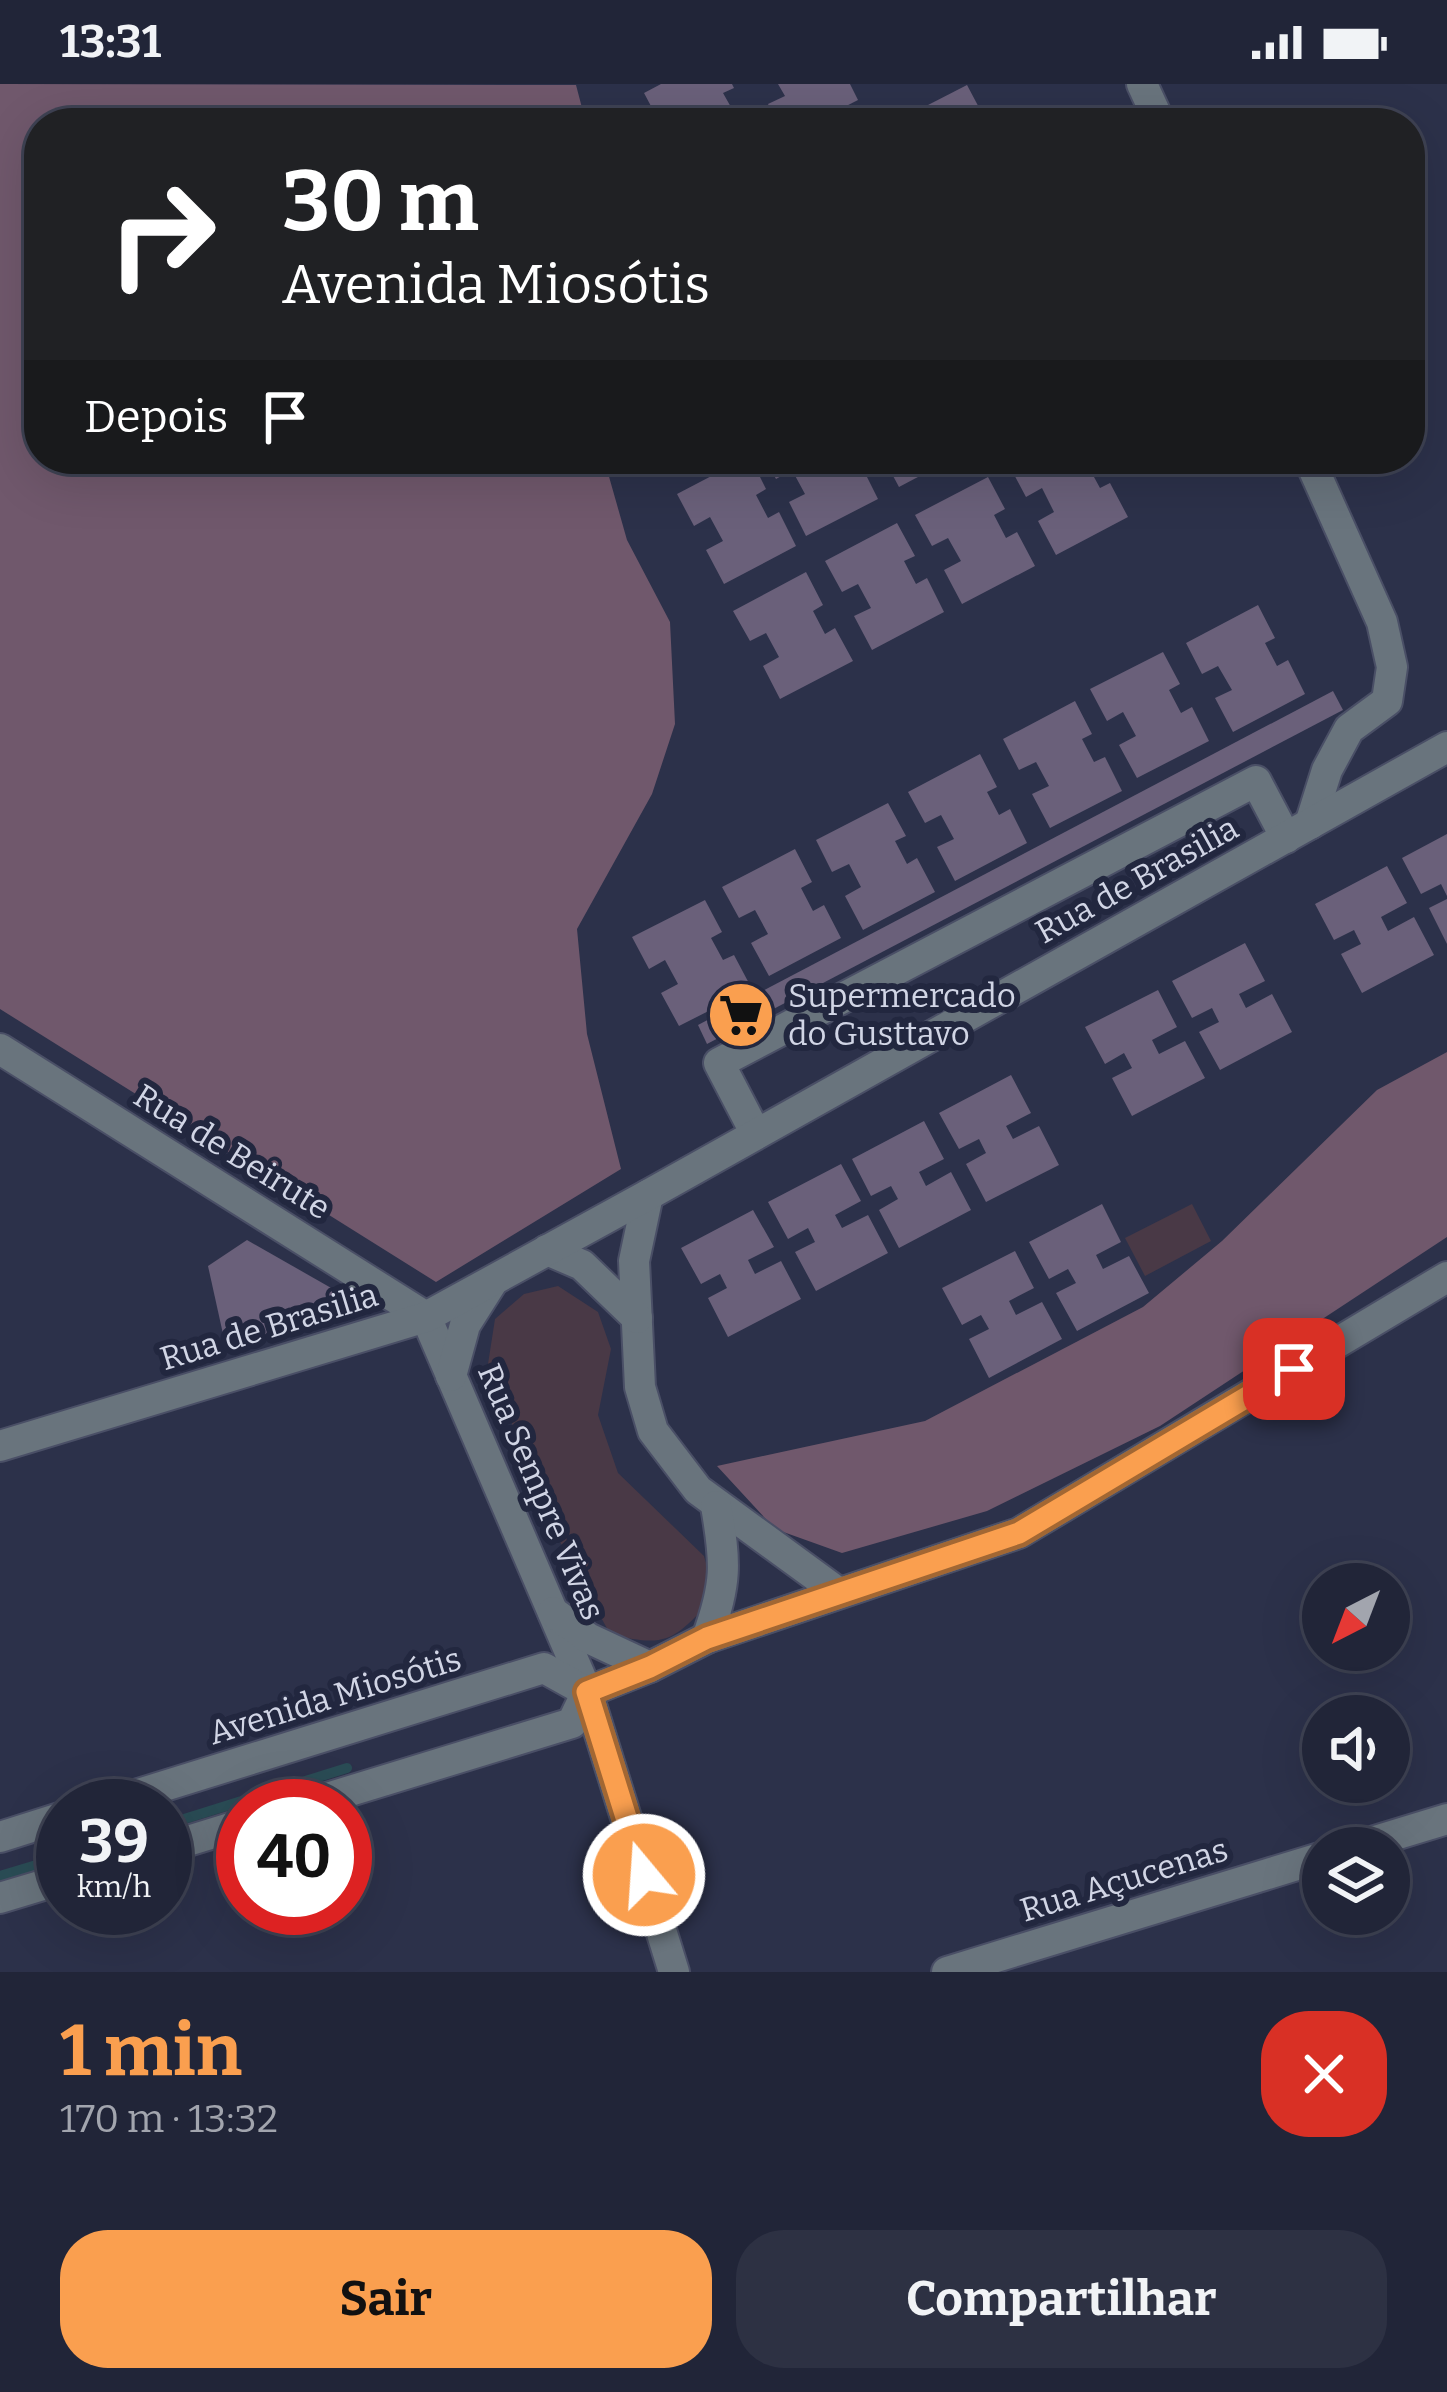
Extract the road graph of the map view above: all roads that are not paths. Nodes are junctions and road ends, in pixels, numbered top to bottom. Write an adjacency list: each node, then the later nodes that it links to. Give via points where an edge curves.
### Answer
1 (1317, 474): 3 (street, via 1382,622 1392,667 1387,701 1349,729)
2 (1447, 747): 3 (street, Rua de Brasilia)
3 (1298, 831): 5 (street, Rua de Brasilia); 5 (street, via 1256,781 718,1063)
4 (0, 1049): 10 (street, Rua de Beirute)
5 (756, 1134): 6 (street, Rua de Brasilia)
6 (648, 1196): 7 (street, Rua de Brasilia); 11 (street, via 634,1261)
7 (548, 1250): 9 (street, Rua de Brasilia); 11 (street, via 582,1265)
8 (1447, 1277): 15 (street, via 1019,1533)
9 (494, 1279): 10 (street, Rua de Brasilia); 12 (street, via 465,1325)
10 (426, 1317): 12 (street, Rua Sempre Vivas); 13 (street, Rua de Brasilia)
11 (638, 1318): 14 (street, via 640,1387 653,1431)
12 (451, 1376): 16 (street, Rua Sempre Vivas)
13 (0, 1446)
14 (716, 1506): 15 (street); 17 (street, via 722,1597)
15 (839, 1593): 17 (street)
16 (554, 1612): 18 (street); 19 (street, Rua Sempre Vivas)
17 (707, 1638): 18 (street)
18 (650, 1667): 19 (street)
19 (587, 1692): 20 (street, Avenida Miosótis, via 544,1668); 21 (street, via 572,1723); 29 (street, Rua Sempre Vivas)
20 (187, 1779)
21 (372, 1784)
22 (1447, 1819): 24 (street)
23 (36, 1826): 25 (street)
24 (1410, 1830)
25 (0, 1837)
26 (1302, 1863): 30 (street, Rua Açucenas)
27 (36, 1887): 28 (street)
28 (0, 1898)
29 (674, 1972)
30 (946, 1972)

